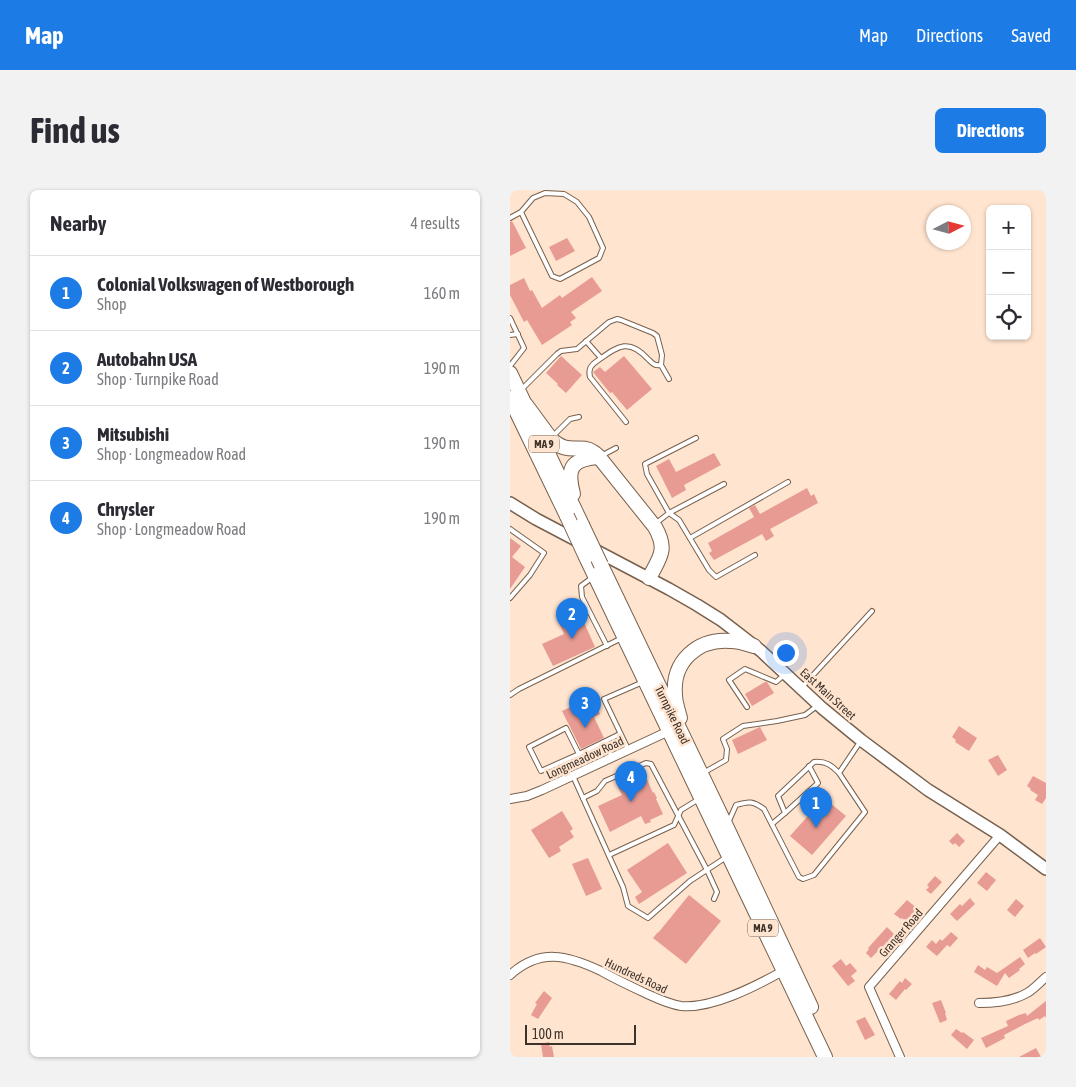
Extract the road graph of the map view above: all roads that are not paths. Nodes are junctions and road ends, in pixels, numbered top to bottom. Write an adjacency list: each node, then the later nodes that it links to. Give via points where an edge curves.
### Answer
1 (521, 212): 1 (lane, via 533,198 545,193 564,194 577,202 589,217 603,248 599,258 560,278 552,276); 2 (lane)
2 (510, 218)
3 (510, 318): 4 (lane)
4 (518, 334): 5 (lane); 9 (lane, via 524,348)
5 (510, 335)
6 (586, 342): 7 (lane); 8 (lane, via 608,322 621,320 657,336); 12 (lane, via 577,349 557,354)
7 (601, 358): 8 (lane, via 616,348 628,346 653,364); 14 (lane, via 590,368 590,377)
8 (661, 365): 11 (lane)
9 (510, 366)
10 (510, 373): 12 (highway, Turnpike Road / MA 9)
11 (669, 379)
12 (514, 401): 16 (highway); 23 (highway, Turnpike Road / MA 9)
13 (579, 417): 16 (lane, via 570,420)
14 (626, 422)
15 (696, 438): 22 (lane, via 645,464 647,474)
16 (551, 439): 18 (highway, via 562,447 586,449)
17 (616, 448): 18 (lane)
18 (599, 457): 23 (highway, via 580,461 570,473); 24 (highway)
19 (788, 482): 26 (lane)
20 (724, 484): 22 (lane)
21 (510, 503): 29 (main road, East Main Street)
22 (669, 514): 24 (lane); 26 (lane, via 679,520)
23 (576, 519): 28 (highway, Turnpike Road / MA 9, bridge); 28 (highway, Turnpike Road / MA 9, bridge, via 586,557)
24 (653, 525): 29 (highway, via 662,545 659,560)
25 (510, 529): 30 (lane, via 544,553)
26 (690, 538): 27 (lane, via 708,570 716,577)
27 (755, 555)
28 (598, 570): 32 (highway, Turnpike Road / MA 9); 33 (lane, via 581,586 582,597); 43 (highway, Turnpike Road / MA 9)
29 (649, 578): 34 (main road, East Main Street, via 698,605)
30 (510, 598)
31 (872, 611): 37 (lane)
32 (624, 637): 33 (lane); 36 (highway, Turnpike Road / MA 9)
33 (607, 646): 38 (lane)
34 (754, 646): 35 (main road, East Main Street); 43 (highway, via 732,641 712,642 698,647 686,657 675,683)
35 (785, 674): 37 (main road, East Main Street); 40 (lane, via 776,682 745,669 729,680)
36 (645, 681): 41 (highway, Turnpike Road / MA 9); 42 (lane, via 604,699)
37 (801, 688): 39 (main road, East Main Street)
38 (510, 695)
39 (819, 705): 44 (main road, East Main Street); 51 (lane, via 805,715 743,726 723,739 727,749 726,760)
40 (747, 707)
41 (669, 731): 46 (street, Longmeadow Road); 54 (highway, Turnpike Road / MA 9)
42 (620, 734): 45 (lane); 46 (lane)
43 (684, 740): 51 (highway, Turnpike Road / MA 9)
44 (861, 740): 50 (lane); 60 (main road, East Main Street, via 928,790)
45 (604, 742): 47 (lane); 48 (lane)
46 (628, 750): 48 (street, Longmeadow Road)
47 (579, 754): 47 (lane, via 566,728 529,746 541,771)
48 (612, 757): 52 (street, Longmeadow Road)
49 (809, 766): 50 (lane, via 814,762 825,762); 56 (lane, via 778,796); 56 (lane, via 818,783)
50 (839, 773): 58 (lane, via 865,812 814,875 803,879 799,877)
51 (701, 774): 59 (highway, Turnpike Road / MA 9)
52 (573, 776): 53 (lane); 55 (street, Longmeadow Road, via 527,796)
53 (582, 798): 57 (lane, via 605,781 646,763 651,764); 61 (lane)
54 (701, 798): 57 (lane); 62 (highway, Turnpike Road / MA 9)
55 (510, 799)
56 (786, 813): 58 (lane)
57 (678, 815): 61 (lane, via 674,825); 64 (lane)
58 (772, 824): 59 (lane, via 764,809 750,802 736,805)
59 (727, 828): 71 (highway, Turnpike Road / MA 9)
60 (1000, 835): 63 (main road, East Main Street); 72 (street, Granger Road, via 868,987)
61 (608, 855): 64 (lane, via 628,906 648,918)
62 (728, 856): 64 (lane); 66 (highway, Turnpike Road / MA 9)
63 (1046, 868)
64 (707, 870): 65 (lane, via 716,892)
65 (714, 899)
66 (784, 971): 67 (street, Hundreds Road, via 728,997 696,1006 679,1006 663,1001 588,965 556,956 524,964); 70 (highway, Turnpike Road / MA 9)
67 (510, 976)
68 (1046, 977): 69 (street, via 1027,994 1009,1000)
69 (979, 1003)
70 (825, 1057)
71 (834, 1057)
72 (900, 1057)

